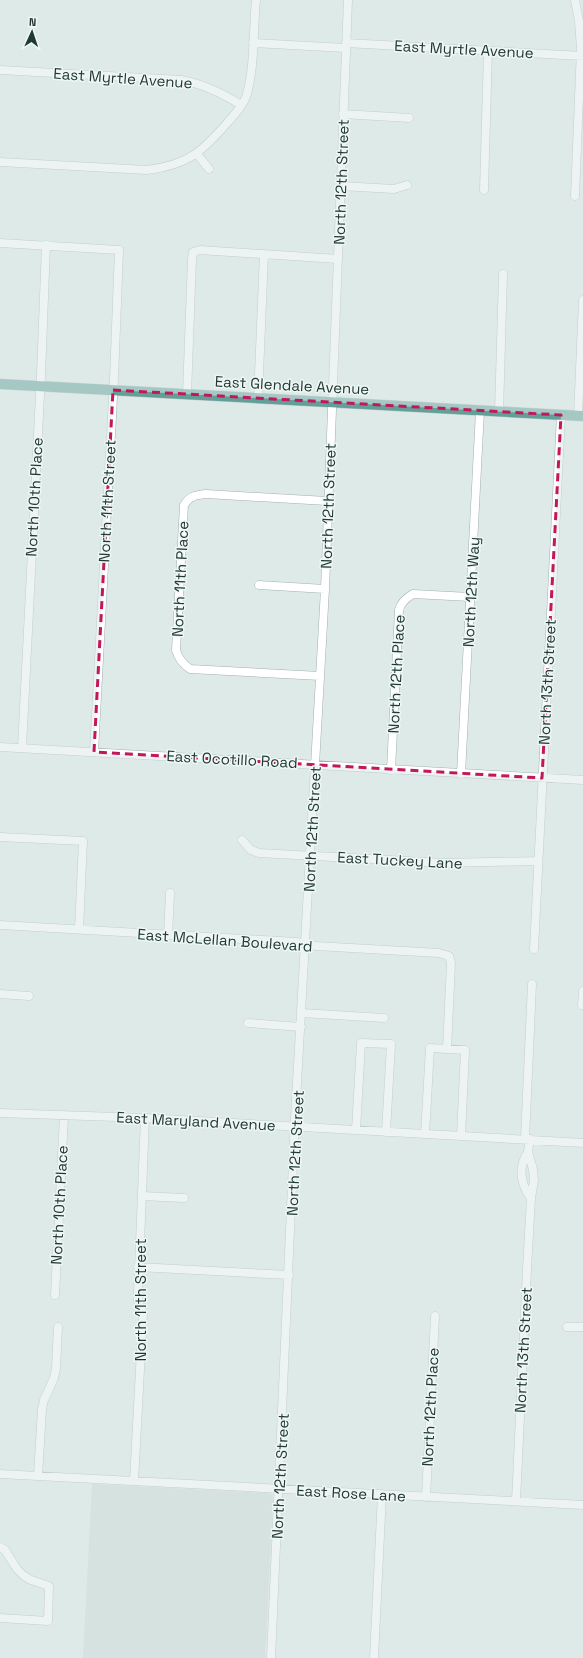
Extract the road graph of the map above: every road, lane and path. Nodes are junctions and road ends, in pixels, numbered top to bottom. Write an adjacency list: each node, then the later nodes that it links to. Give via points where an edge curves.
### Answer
1 (256, 0): 4 (street)
2 (348, 0): 5 (street, North 12th Street)
3 (575, 0): 7 (street)
4 (252, 43): 5 (street, East Myrtle Avenue); 9 (street, via 250,81)
5 (346, 46): 6 (street, East Myrtle Avenue); 10 (street, North 12th Street)
6 (488, 50): 7 (street, East Myrtle Avenue); 17 (street)
7 (582, 56): 18 (street)
8 (0, 70): 9 (street, East Myrtle Avenue, via 181,80 217,90)
9 (242, 105): 12 (street)
10 (343, 114): 11 (street); 16 (street, North 12th Street)
11 (409, 118)
12 (197, 154): 13 (street, via 182,163 147,170); 14 (street)
13 (0, 162)
14 (209, 169)
15 (407, 185): 16 (street, via 394,189)
16 (341, 186): 22 (street, North 12th Street)
17 (484, 190)
18 (575, 196)
19 (0, 243): 20 (street)
20 (46, 245): 26 (street, North 10th Place); 27 (street, North 11th Street, via 119,250)
21 (264, 254): 22 (street); 28 (street, via 200,250 194,252); 29 (street)
22 (338, 259): 30 (street, North 12th Street)
23 (503, 274): 32 (street)
24 (583, 300): 34 (street)
25 (0, 384): 26 (main road, East Glendale Avenue)
26 (40, 386): 27 (main road, East Glendale Avenue); 41 (street, North 10th Place)
27 (113, 390): 28 (main road, East Glendale Avenue); 42 (street, North 11th Street)
28 (186, 394): 29 (main road, East Glendale Avenue)
29 (258, 398): 30 (main road, East Glendale Avenue)
30 (331, 402): 31 (main road, East Glendale Avenue); 35 (street, North 12th Street)
31 (480, 411): 32 (main road, East Glendale Avenue); 38 (street, North 12th Way)
32 (498, 412): 33 (main road, East Glendale Avenue)
33 (561, 415): 34 (main road, East Glendale Avenue); 46 (street, North 13th Street)
34 (581, 416)
35 (327, 501): 37 (street, North 12th Street); 39 (street, North 11th Place, via 206,494 188,498 184,505 176,650 185,666 190,669)
36 (259, 585): 37 (street)
37 (325, 589): 39 (street, North 12th Street)
38 (470, 597): 44 (street, North 12th Place, via 413,594 401,604); 45 (street, North 12th Way)
39 (320, 676): 43 (street, North 12th Street)
40 (0, 747): 41 (street, East Ocotillo Road)
41 (22, 748): 42 (street, East Ocotillo Road)
42 (94, 752): 43 (street, East Ocotillo Road)
43 (316, 764): 44 (street, East Ocotillo Road); 50 (street, North 12th Street)
44 (390, 770): 45 (street, East Ocotillo Road)
45 (461, 774): 46 (street, East Ocotillo Road)
46 (542, 778): 47 (street, East Ocotillo Road); 51 (street, North 13th Street)
47 (583, 780)
48 (0, 836): 54 (street, via 83,841)
49 (242, 840): 50 (street, East Tuckey Lane, via 251,850 259,853)
50 (311, 856): 51 (street, East Tuckey Lane, via 444,863); 56 (street, North 12th Street)
51 (538, 861): 57 (street, North 13th Street)
52 (170, 893): 55 (street)
53 (0, 925): 54 (street, East McLellan Boulevard)
54 (79, 929): 55 (street, East McLellan Boulevard)
55 (168, 935): 56 (street, East McLellan Boulevard)
56 (306, 944): 63 (street, North 12th Street); 67 (street, East McLellan Boulevard, via 439,953 449,956 451,962)
57 (534, 949)
58 (532, 984): 76 (street, North 13th Street)
59 (583, 990): 62 (street)
60 (0, 994): 61 (street)
61 (29, 996)
62 (582, 1005)
63 (302, 1013): 64 (street); 66 (street, North 12th Street)
64 (384, 1018)
65 (248, 1023): 66 (street)
66 (301, 1026): 71 (street, North 12th Street)
67 (447, 1049): 74 (street, via 430,1048); 75 (street, via 465,1050)
68 (0, 1113): 69 (street, East Maryland Avenue)
69 (64, 1116): 70 (street, East Maryland Avenue); 84 (street, North 10th Place)
70 (145, 1118): 71 (street, East Maryland Avenue); 79 (street, North 11th Street)
71 (295, 1126): 72 (street, East Maryland Avenue); 83 (street, North 12th Street)
72 (356, 1130): 73 (street, East Maryland Avenue); 73 (street, via 361,1043 390,1044)
73 (386, 1132): 74 (street, East Maryland Avenue)
74 (425, 1134): 75 (street, East Maryland Avenue)
75 (461, 1136): 76 (street, East Maryland Avenue)
76 (527, 1139): 77 (street, East Maryland Avenue); 78 (street, North 13th Street)
77 (583, 1143)
78 (528, 1152): 81 (street, North 13th Street, via 534,1180); 81 (street, North 13th Street, via 523,1160 521,1182)
79 (142, 1196): 80 (street); 82 (street, North 11th Street)
80 (184, 1198)
81 (531, 1198): 95 (street, North 13th Street)
82 (138, 1267): 83 (street); 91 (street, North 11th Street, via 138,1300 143,1314)
83 (289, 1276): 92 (street, North 12th Street)
84 (55, 1295)
85 (435, 1316): 94 (street, North 12th Place)
86 (567, 1326): 88 (street)
87 (58, 1327): 90 (street, via 56,1368 42,1409)
88 (583, 1327)
89 (0, 1474): 90 (street, East Rose Lane)
90 (38, 1476): 91 (street, East Rose Lane)
91 (134, 1481): 92 (street, East Rose Lane)
92 (280, 1489): 93 (street, East Rose Lane); 99 (street, North 12th Street)
93 (382, 1494): 94 (street, East Rose Lane); 100 (street)
94 (426, 1497): 95 (street, East Rose Lane)
95 (516, 1502): 96 (street, East Rose Lane)
96 (583, 1505)
97 (0, 1547): 98 (street, via 24,1576 49,1586 48,1621)
98 (0, 1618)
99 (271, 1658)
100 (374, 1658)

